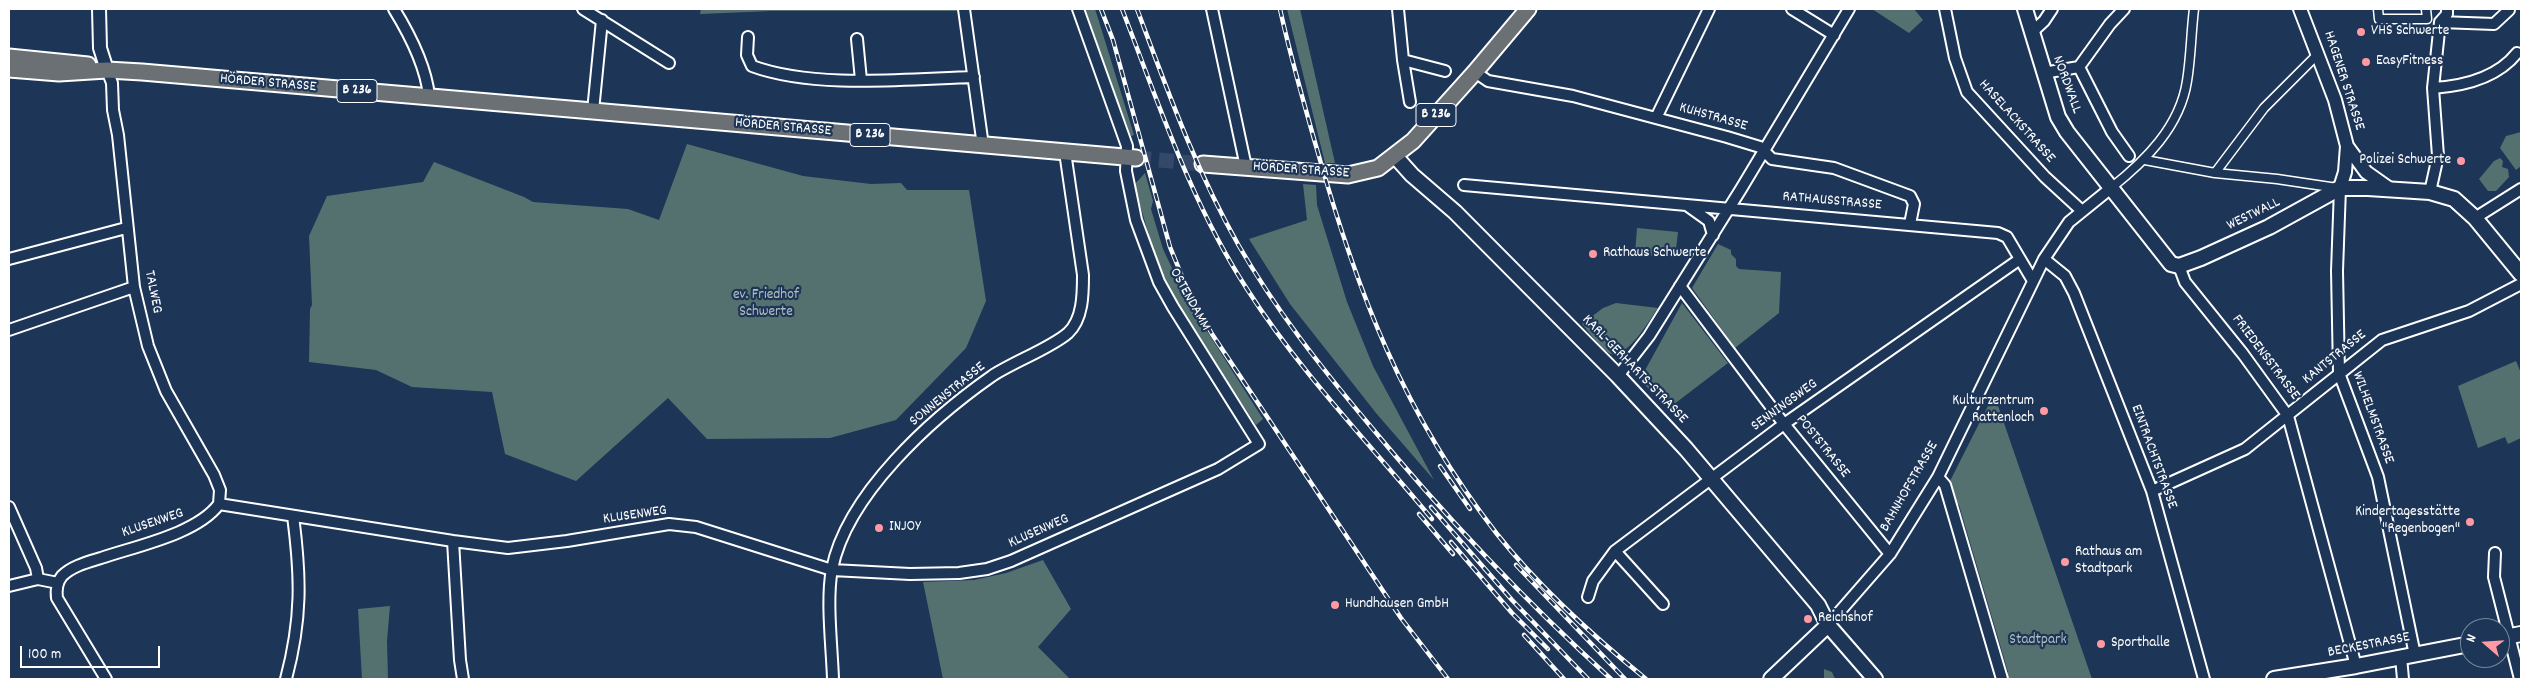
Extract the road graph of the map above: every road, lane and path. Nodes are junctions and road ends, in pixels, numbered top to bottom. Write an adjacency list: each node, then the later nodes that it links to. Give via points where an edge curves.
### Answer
1 (99, 9): 35 (street, via 100,48)
2 (394, 9): 42 (street, via 427,80)
3 (583, 9): 22 (street)
4 (964, 9): 39 (street)
5 (1078, 9): 52 (street, OSTENDAMM)
6 (1212, 9): 56 (street)
7 (1398, 9): 31 (street)
8 (1528, 9): 37 (main road, B 236)
9 (1709, 9): 45 (street)
10 (1792, 9): 25 (street)
11 (1849, 9): 25 (street)
12 (1945, 9): 66 (street, HASELACKSTRASSE, via 1955,58 1967,92 2045,177)
13 (2025, 9): 24 (main road, NORDWALL)
14 (2052, 9): 24 (street)
15 (2124, 9): 33 (street)
16 (2194, 9): 53 (street, via 2185,92 2166,133)
17 (2300, 9): 29 (street, HAGENER STRASSE)
18 (2378, 9): 19 (street, via 2379,19 2398,20 2426,19)
19 (2426, 9)
20 (2509, 10): 23 (street, via 2494,24)
21 (2447, 11): 23 (street)
22 (602, 20): 32 (street); 44 (street)
23 (2440, 22): 41 (street)
24 (2031, 33): 38 (main road, NORDWALL)
25 (1834, 35): 49 (street)
26 (748, 37): 40 (street, via 747,55 752,66 767,72 803,78)
27 (858, 39): 40 (street)
28 (2517, 53): 41 (street, via 2507,66 2482,78 2459,86)
29 (2318, 54): 47 (street, HAGENER STRASSE); 57 (street, via 2264,108)
30 (9, 58): 35 (main road, HÖRDER STRASSE / B 236, via 77,62)
31 (1403, 60): 36 (street); 43 (street)
32 (669, 63)
33 (2079, 67): 38 (street); 51 (street, via 2112,132)
34 (9, 69): 35 (main road, HÖRDER STRASSE / B 236, via 59,73)
35 (107, 70): 42 (main road, HÖRDER STRASSE / B 236); 69 (street, TALWEG, via 112,83)
36 (1445, 71)
37 (1475, 72): 45 (street, KUHSTRASSE, via 1488,81 1573,96); 50 (main road, B 236, via 1413,141)
38 (2043, 74): 59 (main road, NORDWALL, via 2067,132)
39 (974, 78): 40 (street); 46 (street)
40 (861, 80)
41 (2433, 88): 63 (street, via 2438,156)
42 (429, 96): 44 (main road, HÖRDER STRASSE / B 236)
43 (1410, 102)
44 (593, 111): 46 (main road, HÖRDER STRASSE / B 236)
45 (1656, 118): 49 (street, KUHSTRASSE, via 1760,147)
46 (983, 146): 48 (main road, HÖRDER STRASSE / B 236)
47 (2347, 146): 60 (street, HAGENER STRASSE); 61 (street, via 2366,172)
48 (1065, 152): 52 (main road, HÖRDER STRASSE / B 236); 96 (street, SONNENSTRASSE, via 1083,275 1082,303 1075,322 1068,332 992,376 923,433 868,494 853,518)
49 (1763, 152): 65 (street); 68 (street, KUHSTRASSE, via 1772,159 1834,168 1910,196 1914,204)
50 (1395, 156): 56 (main road, HÖRDER STRASSE / B 236, via 1378,168 1348,175); 82 (main road, KARL-GERHARTS-STRASSE)
51 (2129, 156): 55 (street)
52 (1132, 157): 85 (street, OSTENDAMM, via 1126,171 1136,220 1159,282)
53 (2146, 160): 55 (street); 57 (street)
54 (1203, 164): 56 (main road, HÖRDER STRASSE / B 236)
55 (2138, 166): 59 (street)
56 (1246, 167)
57 (2215, 173): 60 (street)
58 (1464, 185): 64 (street, RATHAUSSTRASSE)
59 (2111, 188): 66 (street, BAHNHOFSTRASSE); 74 (main road, FRIEDENSSTRASSE, via 2168,261)
60 (2340, 188): 61 (main road); 74 (main road, WESTWALL, via 2269,227); 81 (street, WILHELMSTRASSE, via 2337,271)
61 (2390, 189): 63 (main road)
62 (2521, 189): 67 (street)
63 (2430, 192): 67 (main road, via 2454,199)
64 (1687, 206): 65 (street, RATHAUSSTRASSE); 70 (street, RATHAUSSTRASSE, via 1709,221)
65 (1729, 208): 68 (street, RATHAUSSTRASSE); 70 (street)
66 (2082, 211): 73 (street, BAHNHOFSTRASSE, via 2069,222)
67 (2475, 218): 75 (main road)
68 (1910, 224): 72 (street, RATHAUSSTRASSE, via 1998,233 2007,237)
69 (126, 228): 71 (street); 79 (street, TALWEG)
70 (1713, 235): 78 (street)
71 (9, 259)
72 (2020, 259): 76 (street, RATHAUSSTRASSE); 84 (street, SENNINGSWEG)
73 (2044, 259): 76 (street, BAHNHOFSTRASSE); 88 (street, EINTRACHTSTRASSE, via 2065,276 2074,293)
74 (2179, 266): 83 (street, FRIEDENSSTRASSE, via 2185,282)
75 (2521, 274)
76 (2032, 281): 86 (street, BAHNHOFSTRASSE)
77 (2521, 284): 81 (street, KANTSTRASSE, via 2469,311 2382,340)
78 (1680, 286): 82 (street, via 1645,343); 84 (street, POSTSTRASSE)
79 (134, 287): 80 (street); 89 (street, TALWEG, via 157,370 214,475 220,490)
80 (9, 330)
81 (2339, 373): 83 (street, KANTSTRASSE); 106 (street, WILHELMSTRASSE, via 2378,477)
82 (1618, 376): 87 (main road, KARL-GERHARTS-STRASSE)
83 (2288, 416): 88 (street, KANTSTRASSE, via 2245,449); 107 (street, FRIEDENSSTRASSE)
84 (1784, 424): 87 (street, SENNINGSWEG); 95 (street, POSTSTRASSE)
85 (1259, 444): 96 (street, KLUSENWEG, via 1218,469 1011,561 959,573)
86 (1938, 477): 95 (street, BAHNHOFSTRASSE); 114 (street, via 1945,485)
87 (1711, 478): 93 (street, SENNINGSWEG); 103 (main road, KARL-GERHARTS-STRASSE, via 1818,605)
88 (2152, 491): 115 (street, EINTRACHTSTRASSE)
89 (219, 504): 91 (street, KLUSENWEG); 98 (street, KLUSENWEG, via 212,514 192,528 87,562 65,574)
90 (9, 508): 97 (street)
91 (294, 516): 92 (street, KLUSENWEG); 109 (street, via 300,597 298,625)
92 (453, 541): 96 (street, KLUSENWEG, via 508,548 669,524 696,527); 110 (street)
93 (1615, 551): 100 (street, SENNINGSWEG, via 1593,580); 101 (street)
94 (2495, 553): 102 (street, via 2494,577)
95 (1890, 554): 103 (street, BAHNHOFSTRASSE)
96 (832, 570): 111 (street, SONNENSTRASSE)
97 (38, 579): 98 (street); 99 (street)
98 (58, 583): 108 (street, via 57,598)
99 (9, 586)
100 (1588, 597)
101 (1663, 604)
102 (2505, 618)
103 (1828, 625): 112 (main road, BAHNHOFSTRASSE); 113 (main road)
104 (2510, 636): 118 (street)
105 (2460, 646): 106 (main road, BECKESTRASSE)
106 (2408, 656): 107 (main road, BECKESTRASSE); 117 (street, WILHELMSTRASSE)
107 (2356, 666): 116 (main road, BECKESTRASSE)
108 (106, 679)
109 (286, 679)
110 (463, 679)
111 (833, 679)
112 (1771, 679)
113 (1875, 679)
114 (2002, 679)
115 (2204, 679)
116 (2274, 679)
117 (2403, 679)
118 (2520, 679)

